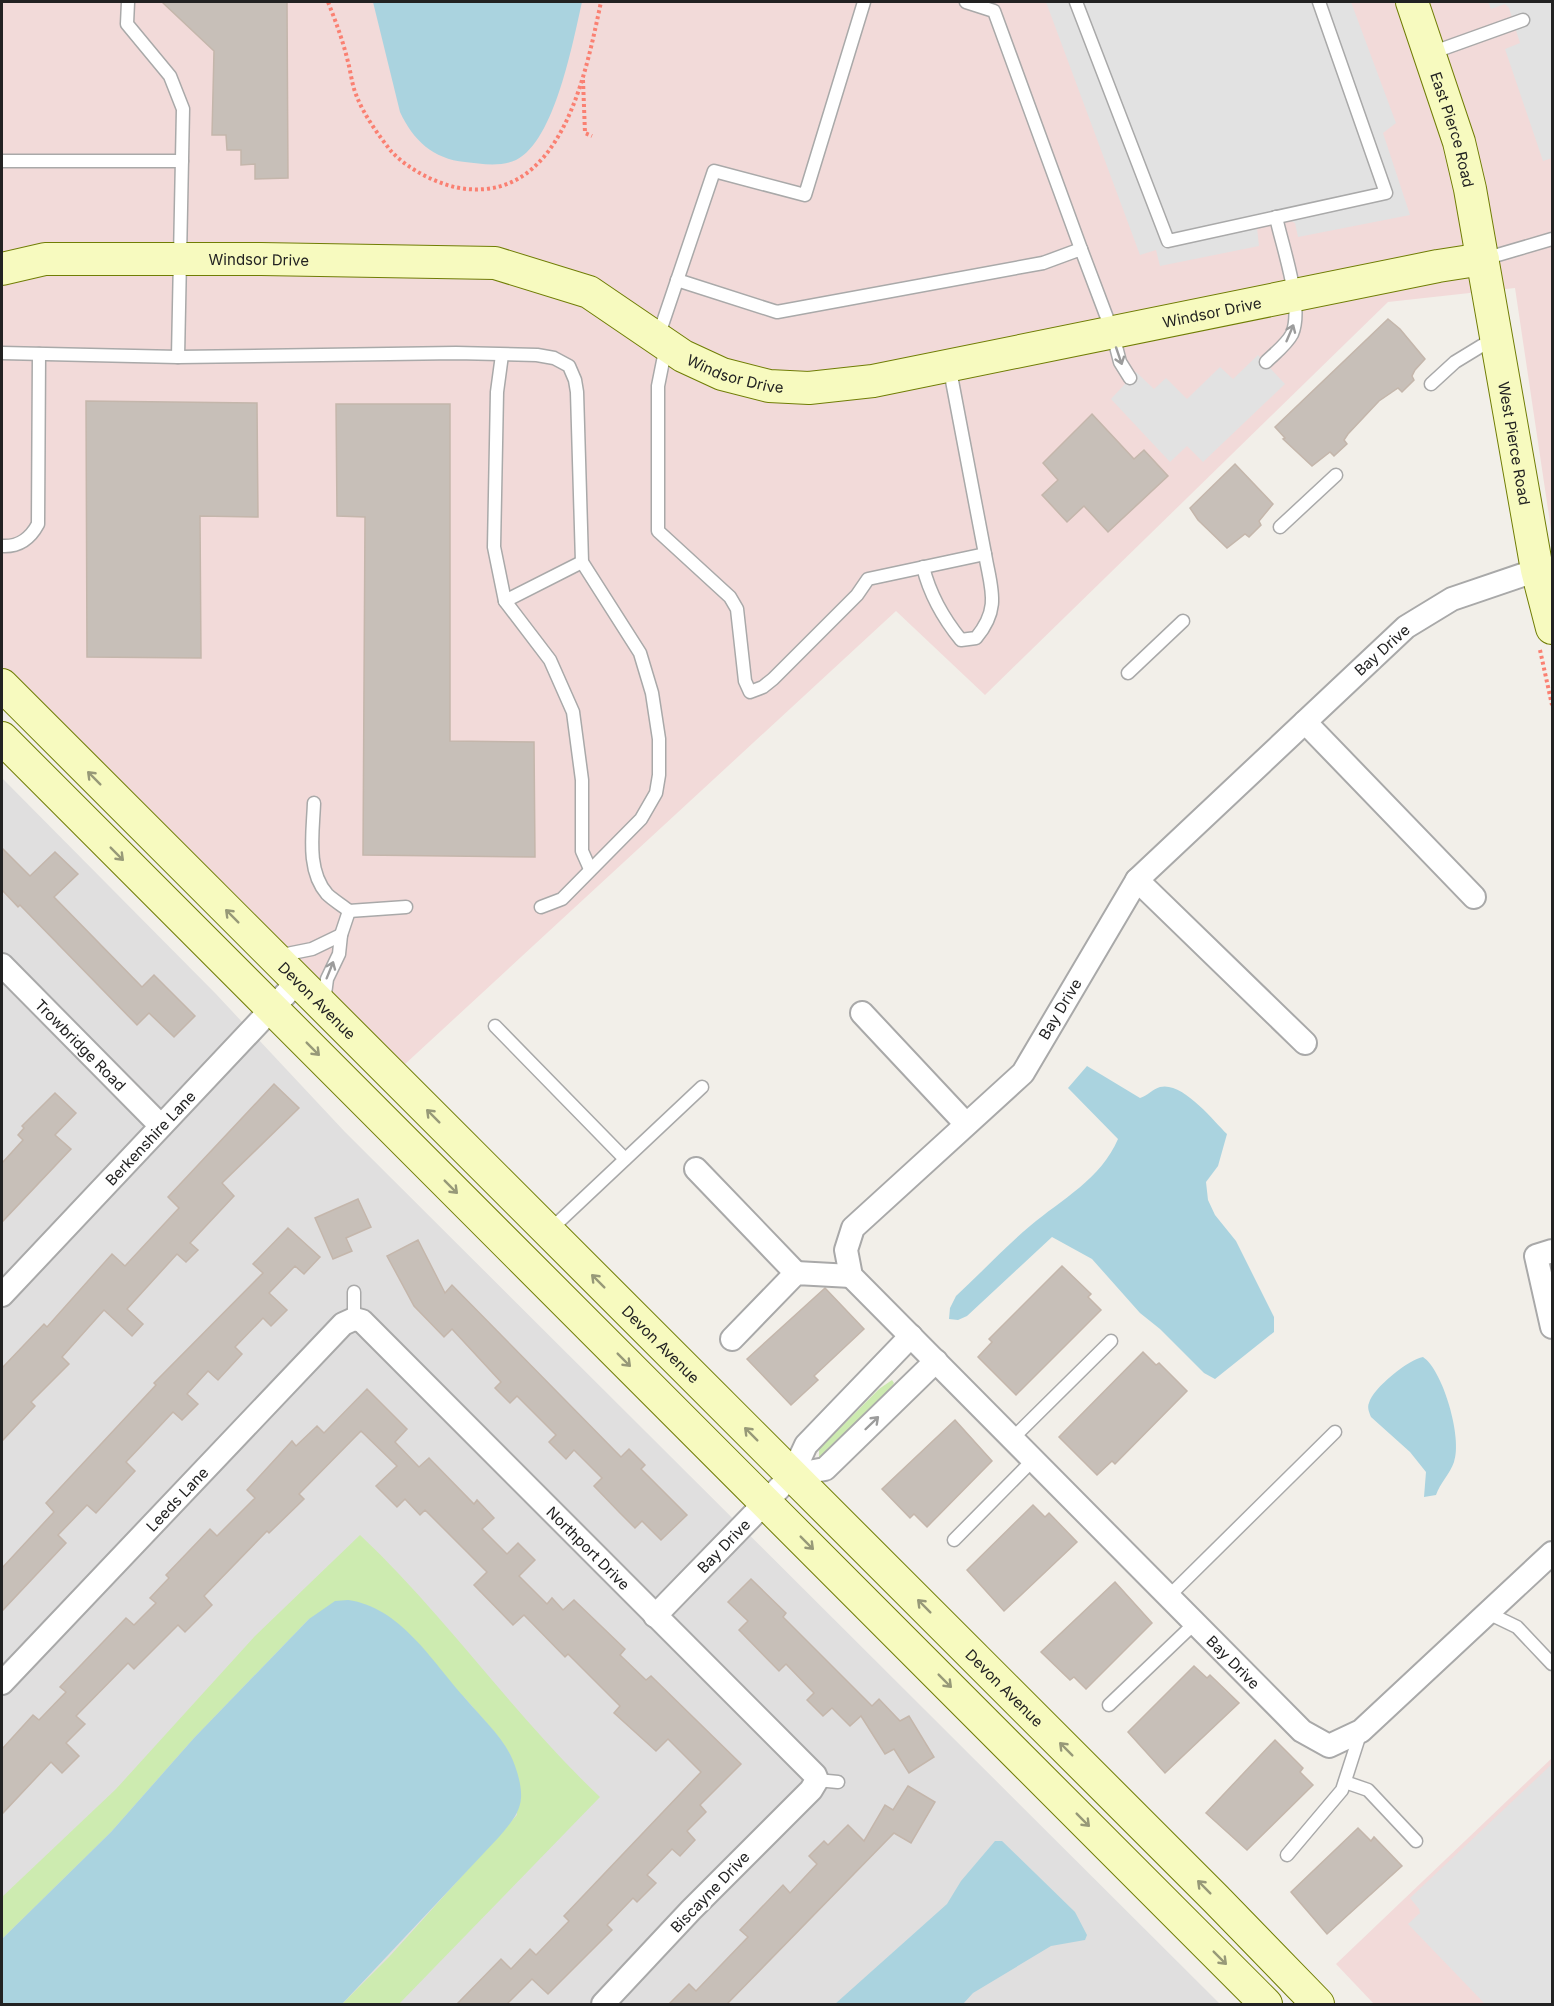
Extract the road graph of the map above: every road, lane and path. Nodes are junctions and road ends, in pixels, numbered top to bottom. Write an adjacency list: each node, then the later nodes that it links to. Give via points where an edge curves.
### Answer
1 (128, 2): 13 (lane, via 127,24 170,76 183,109)
2 (328, 2): 11 (path, via 357,97 382,138 392,152 411,166 456,188 494,188 528,173 566,123)
3 (601, 2): 11 (path)
4 (864, 2): 21 (lane, via 805,195 714,171)
5 (966, 2): 17 (lane, via 994,11)
6 (1076, 2): 15 (lane, via 1168,241)
7 (1319, 2): 15 (lane, via 1386,193)
8 (1413, 2): 10 (main road, East Pierce Road)
9 (1524, 20): 10 (lane)
10 (1431, 53): 19 (main road, East Pierce Road, via 1459,142)
11 (583, 76): 12 (path, via 585,133)
12 (592, 136)
13 (182, 160): 14 (lane); 18 (lane)
14 (2, 161)
15 (1276, 217): 22 (lane)
16 (1552, 239): 19 (lane)
17 (1081, 249): 21 (lane, via 1043,263 777,312); 23 (lane)
18 (179, 258): 20 (main road, Windsor Drive, via 45,260); 25 (main road, Windsor Drive, via 495,263 589,292); 29 (lane)
19 (1483, 259): 22 (main road, Windsor Drive); 24 (main road, West Pierce Road)
20 (2, 269)
21 (677, 280): 25 (lane)
22 (1294, 296): 23 (main road, Windsor Drive); 30 (lane, one-way to 22, via 1292,334)
23 (1112, 331): 31 (main road, Windsor Drive); 32 (lane, one-way to 32, via 1120,362)
24 (1497, 336): 33 (lane, via 1455,362); 40 (main road, West Pierce Road)
25 (662, 342): 31 (main road, Windsor Drive, via 722,374 769,386 809,388 873,381); 39 (lane, via 658,386 658,531 730,597 737,609 745,681 750,692 773,679 857,595 868,579)
26 (2, 353): 27 (lane)
27 (39, 354): 29 (lane); 36 (lane, via 38,524 25,541)
28 (502, 355): 29 (lane); 38 (lane, via 554,358 569,366 575,380); 41 (lane, via 496,392 494,547)
29 (178, 357)
30 (1266, 362)
31 (949, 366): 37 (lane)
32 (1130, 378)
33 (1431, 384)
34 (1336, 475): 35 (lane)
35 (1280, 526)
36 (2, 546)
37 (985, 554): 39 (lane); 39 (lane, via 993,604 989,623 976,638 961,640 946,622 928,587)
38 (582, 562): 41 (lane); 49 (lane, via 640,653 652,693 660,775 656,793 641,819)
39 (923, 567)
40 (1538, 570): 43 (main road, West Pierce Road); 46 (street, Bay Drive, via 1452,598 1406,627)
41 (505, 601): 49 (lane, via 550,660 573,712 582,780 582,851)
42 (1183, 621): 44 (lane)
43 (1552, 628)
44 (1128, 673)
45 (2, 685): 56 (main road, Devon Avenue, one-way to 45)
46 (1305, 722): 50 (street, Bay Drive); 51 (street)
47 (2, 738): 60 (main road, one-way to 60)
48 (314, 803): 54 (lane, via 313,858 317,876 327,894)
49 (590, 869): 53 (lane, via 562,899)
50 (1137, 879): 63 (street); 65 (street, Bay Drive, via 1023,1072)
51 (1474, 897)
52 (406, 907): 54 (lane)
53 (541, 907)
54 (349, 911): 55 (lane)
55 (340, 935): 56 (lane, via 312,949); 59 (lane, one-way to 55, via 327,979 339,954)
56 (274, 957): 58 (main road, Devon Avenue)
57 (2, 965): 66 (street, Trowbridge Road)
58 (298, 981): 59 (main road, Devon Avenue); 60 (street, Berkenshire Lane)
59 (324, 1006): 69 (main road, Devon Avenue, one-way to 59)
60 (271, 1008): 66 (street, Berkenshire Lane); 85 (main road, one-way to 85)
61 (862, 1013): 65 (street)
62 (495, 1026): 67 (lane)
63 (1305, 1043)
64 (702, 1087): 67 (lane)
65 (966, 1124): 72 (street, Bay Drive, via 853,1228 846,1250)
66 (161, 1125): 74 (street, Berkenshire Lane)
67 (625, 1159): 69 (lane)
68 (696, 1169): 71 (street)
69 (549, 1231): 84 (main road, Devon Avenue, one-way to 69)
70 (1552, 1251): 76 (street, via 1536,1256)
71 (796, 1273): 72 (street); 78 (street)
72 (852, 1276): 77 (street, Bay Drive)
73 (354, 1292): 75 (lane)
74 (2, 1295)
75 (354, 1319): 90 (street, Northport Drive, via 368,1326); 93 (street, Leeds Lane, via 343,1324)
76 (1552, 1327)
77 (911, 1336): 80 (street, Bay Drive); 84 (street, Bay Drive, via 806,1445)
78 (732, 1339)
79 (1111, 1341): 82 (lane)
80 (936, 1361): 82 (street, Bay Drive); 84 (street, one-way to 80, via 825,1470)
81 (1335, 1432): 88 (lane)
82 (1013, 1438): 83 (street, Bay Drive)
83 (1034, 1460): 86 (lane); 88 (street, Bay Drive)
84 (792, 1475): 85 (street, Bay Drive); 102 (main road, Devon Avenue, one-way to 84)
85 (766, 1502): 90 (street, Bay Drive); 101 (main road, one-way to 101)
86 (954, 1540)
87 (1552, 1553): 89 (street, Bay Drive)
88 (1168, 1596): 91 (street, Bay Drive)
89 (1488, 1613): 92 (lane, via 1517,1627); 95 (street, Bay Drive)
90 (655, 1616): 96 (street, Northport Drive, via 810,1769)
91 (1196, 1623): 94 (lane); 95 (street, Bay Drive, via 1302,1731 1329,1746)
92 (1552, 1664)
93 (2, 1683)
94 (1108, 1705)
95 (1361, 1731): 97 (lane)
96 (827, 1781): 100 (street, Biscayne Drive, via 811,1790)
97 (1345, 1782): 98 (lane, via 1368,1790); 99 (lane)
98 (1416, 1841)
99 (1287, 1855)
100 (603, 2004)
101 (1266, 2004)
102 (1318, 2004)

